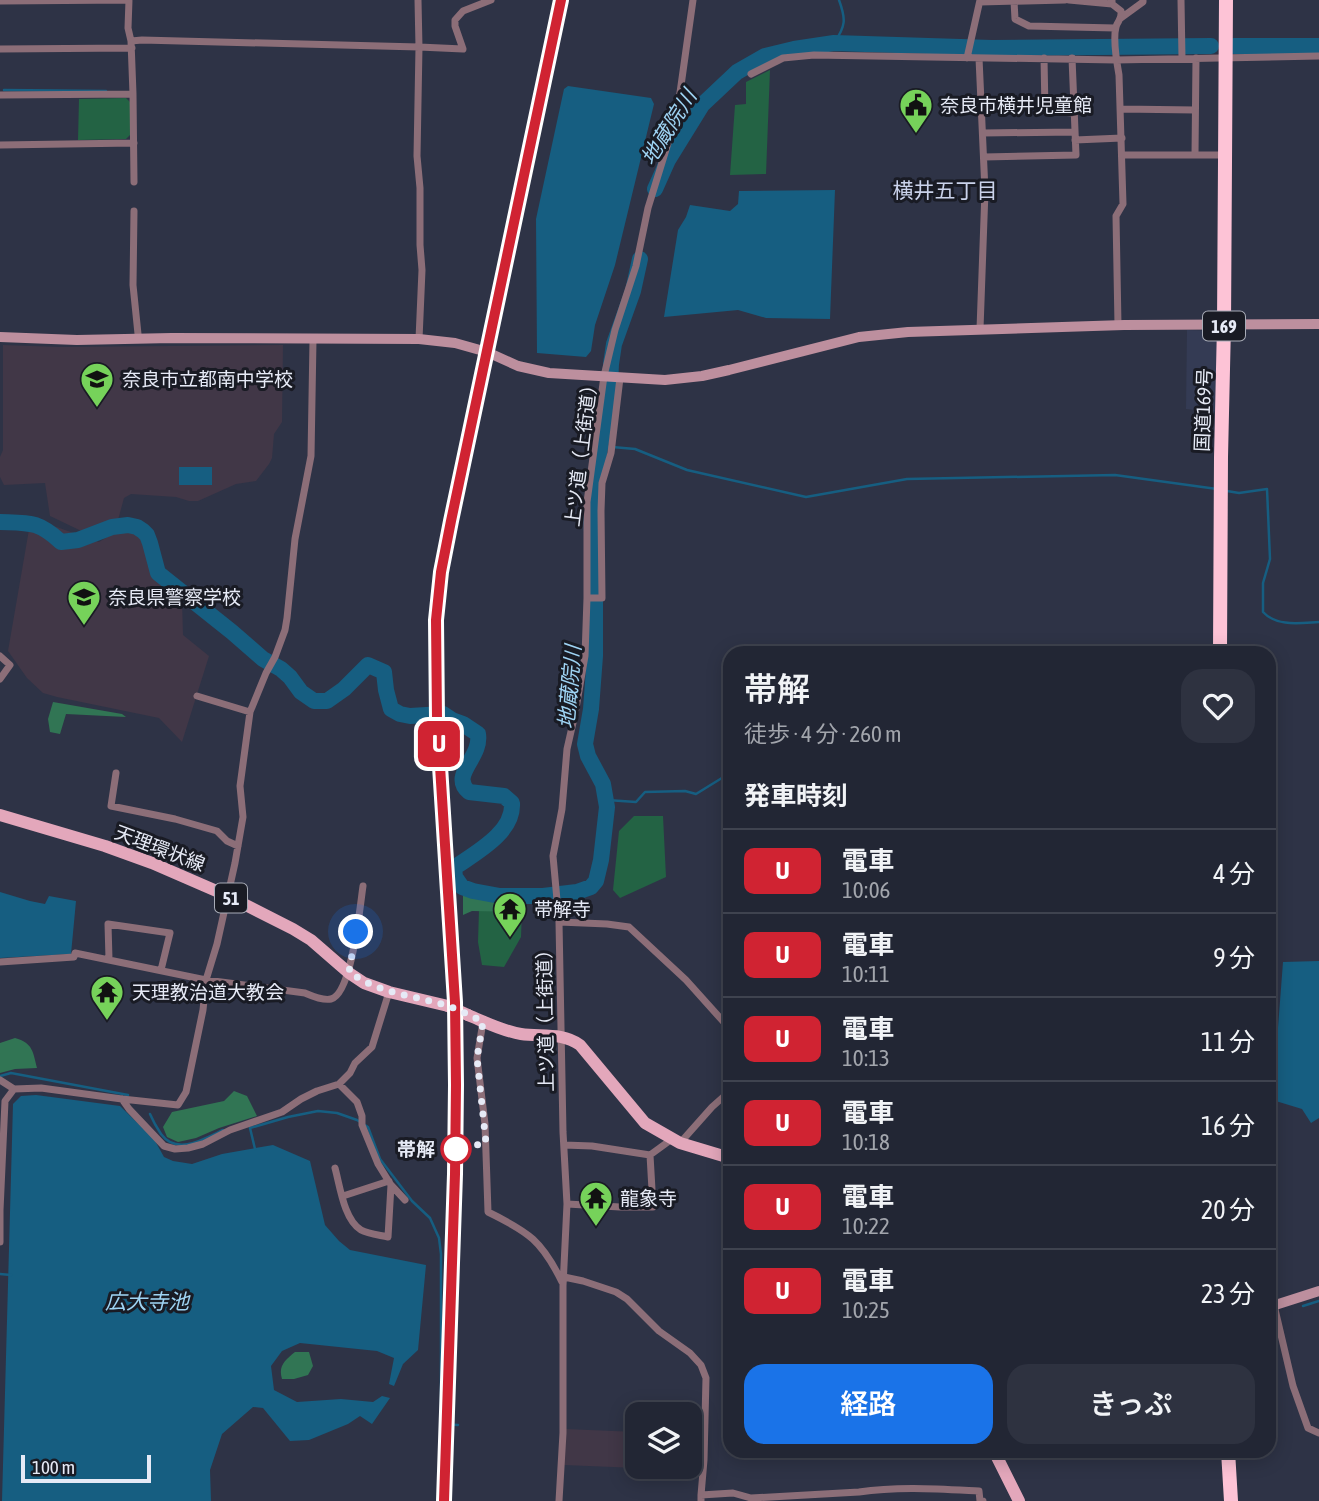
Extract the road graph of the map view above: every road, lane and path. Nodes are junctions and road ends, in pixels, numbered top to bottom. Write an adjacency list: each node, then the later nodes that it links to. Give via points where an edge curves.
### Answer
1 (129, 0): 9 (street); 15 (street)
2 (418, 0): 16 (street)
3 (491, 0): 16 (street, via 463,11 455,20 463,49)
4 (692, 0): 54 (street, 上ツ道（上街道）, via 677,114)
5 (1067, 0): 11 (street); 12 (street)
6 (1143, 0): 13 (street)
7 (1181, 0): 18 (street)
8 (1226, 0): 22 (highway, 国道169号 / 169)
9 (0, 1)
10 (980, 1): 11 (street); 20 (street)
11 (1014, 1): 14 (street, via 1015,19 1030,26)
12 (1112, 2): 13 (street)
13 (1121, 18): 14 (street)
14 (1115, 28): 19 (street)
15 (131, 45): 16 (street, via 142,40); 17 (street); 28 (street)
16 (419, 47): 52 (street)
17 (0, 49)
18 (1182, 50): 19 (street); 26 (street)
19 (1116, 52): 25 (street); 32 (street)
20 (967, 54): 23 (street); 27 (street, via 814,55 783,58)
21 (1319, 56): 22 (street)
22 (1226, 57): 26 (street); 42 (highway, 国道169号 / 169)
23 (979, 58): 24 (street); 35 (street)
24 (1044, 58): 25 (street); 31 (street)
25 (1072, 58): 34 (street)
26 (1196, 58): 33 (street)
27 (751, 74)
28 (133, 94): 29 (street); 38 (street)
29 (0, 95)
30 (1012, 102): 31 (street)
31 (1045, 103): 34 (street, via 1045,111)
32 (1121, 109): 33 (street); 37 (street)
33 (1195, 110): 41 (street)
34 (1074, 113): 36 (street)
35 (983, 133): 36 (street); 43 (street)
36 (1075, 136): 37 (street); 43 (street, via 1076,155)
37 (1122, 138): 40 (street)
38 (134, 143): 39 (street); 44 (street)
39 (0, 145)
40 (1122, 155): 41 (street); 47 (street, via 1123,204 1116,216)
41 (1195, 155): 42 (street)
42 (1226, 155): 48 (highway, 国道169号 / 169)
43 (984, 157): 49 (street)
44 (134, 182)
45 (134, 211): 50 (street)
46 (1319, 324): 48 (street)
47 (1118, 325): 48 (street); 49 (street)
48 (1224, 325): 57 (highway, 国道169号 / 169)
49 (980, 329): 55 (street, via 859,337 693,377)
50 (138, 334)
51 (0, 337): 53 (street)
52 (419, 339): 53 (street); 54 (street, via 455,343 549,373)
53 (313, 340): 61 (street, via 310,456 285,630)
54 (604, 376): 55 (street); 56 (street, 上ツ道（上街道）, via 587,502)
55 (620, 378): 56 (street, via 611,453 602,483 602,598)
56 (589, 598): 67 (street, 上ツ道（上街道）, via 585,656 553,856)
57 (1220, 646)
58 (0, 656): 59 (street, via 10,665)
59 (0, 679)
60 (197, 696): 61 (street)
61 (250, 712): 64 (street)
62 (116, 772): 64 (street, via 111,806 217,831)
63 (0, 815): 66 (main road, 天理環状線 / 51, via 117,850)
64 (238, 846): 66 (street)
65 (363, 887): 71 (street)
66 (228, 896): 71 (main road, 天理環状線 / 51, via 311,940); 72 (street)
67 (559, 922): 74 (street, via 629,927); 76 (street, 上ツ道（上街道）)
68 (108, 959): 69 (street, via 75,953 74,957); 70 (street); 70 (street, via 108,924 170,933)
69 (0, 962)
70 (161, 970): 72 (street)
71 (349, 972): 72 (street, via 338,995 331,999); 73 (main road, 天理環状線 / 51)
72 (206, 980): 81 (street, via 186,1092 178,1105)
73 (389, 992): 75 (main road, 天理環状線 / 51, bridge, via 448,1006); 78 (street, via 372,1047)
74 (723, 1021)
75 (483, 1022): 76 (main road, 天理環状線 / 51, via 509,1032); 93 (street, via 477,1058 488,1212 540,1245)
76 (561, 1037): 82 (main road, 天理環状線 / 51, via 580,1045 645,1123); 83 (street, 上ツ道（上街道）)
77 (0, 1080): 79 (street)
78 (339, 1084): 81 (street, via 203,1144 175,1149 164,1146); 87 (street, via 357,1102 362,1125)
79 (13, 1089): 81 (street, via 41,1088); 91 (street, via 5,1101)
80 (723, 1097): 82 (street)
81 (122, 1100)
82 (676, 1141): 84 (street); 85 (main road, 天理環状線 / 51)
83 (564, 1145): 84 (street); 90 (street, 上ツ道（上街道）)
84 (650, 1155): 90 (street, via 653,1207)
85 (723, 1156)
86 (335, 1168): 88 (street)
87 (390, 1183): 88 (street); 88 (street, via 388,1237 361,1230 351,1221); 89 (street)
88 (343, 1196)
89 (405, 1200)
90 (567, 1204): 93 (street, 上ツ道（上街道）)
91 (0, 1209): 92 (street)
92 (0, 1242)
93 (563, 1281): 100 (street, via 583,1281 616,1292 701,1365 706,1378); 101 (street, 上ツ道（上街道）)
94 (1319, 1291): 95 (street)
95 (1276, 1305)
96 (1276, 1321): 97 (street, via 1308,1429)
97 (1319, 1433)
98 (998, 1458): 103 (main road)
99 (1228, 1458): 104 (highway)
100 (701, 1498): 102 (street, via 733,1493 751,1498 940,1489 979,1491)
101 (558, 1501)
102 (983, 1501)
103 (1019, 1501)
104 (1231, 1501)

